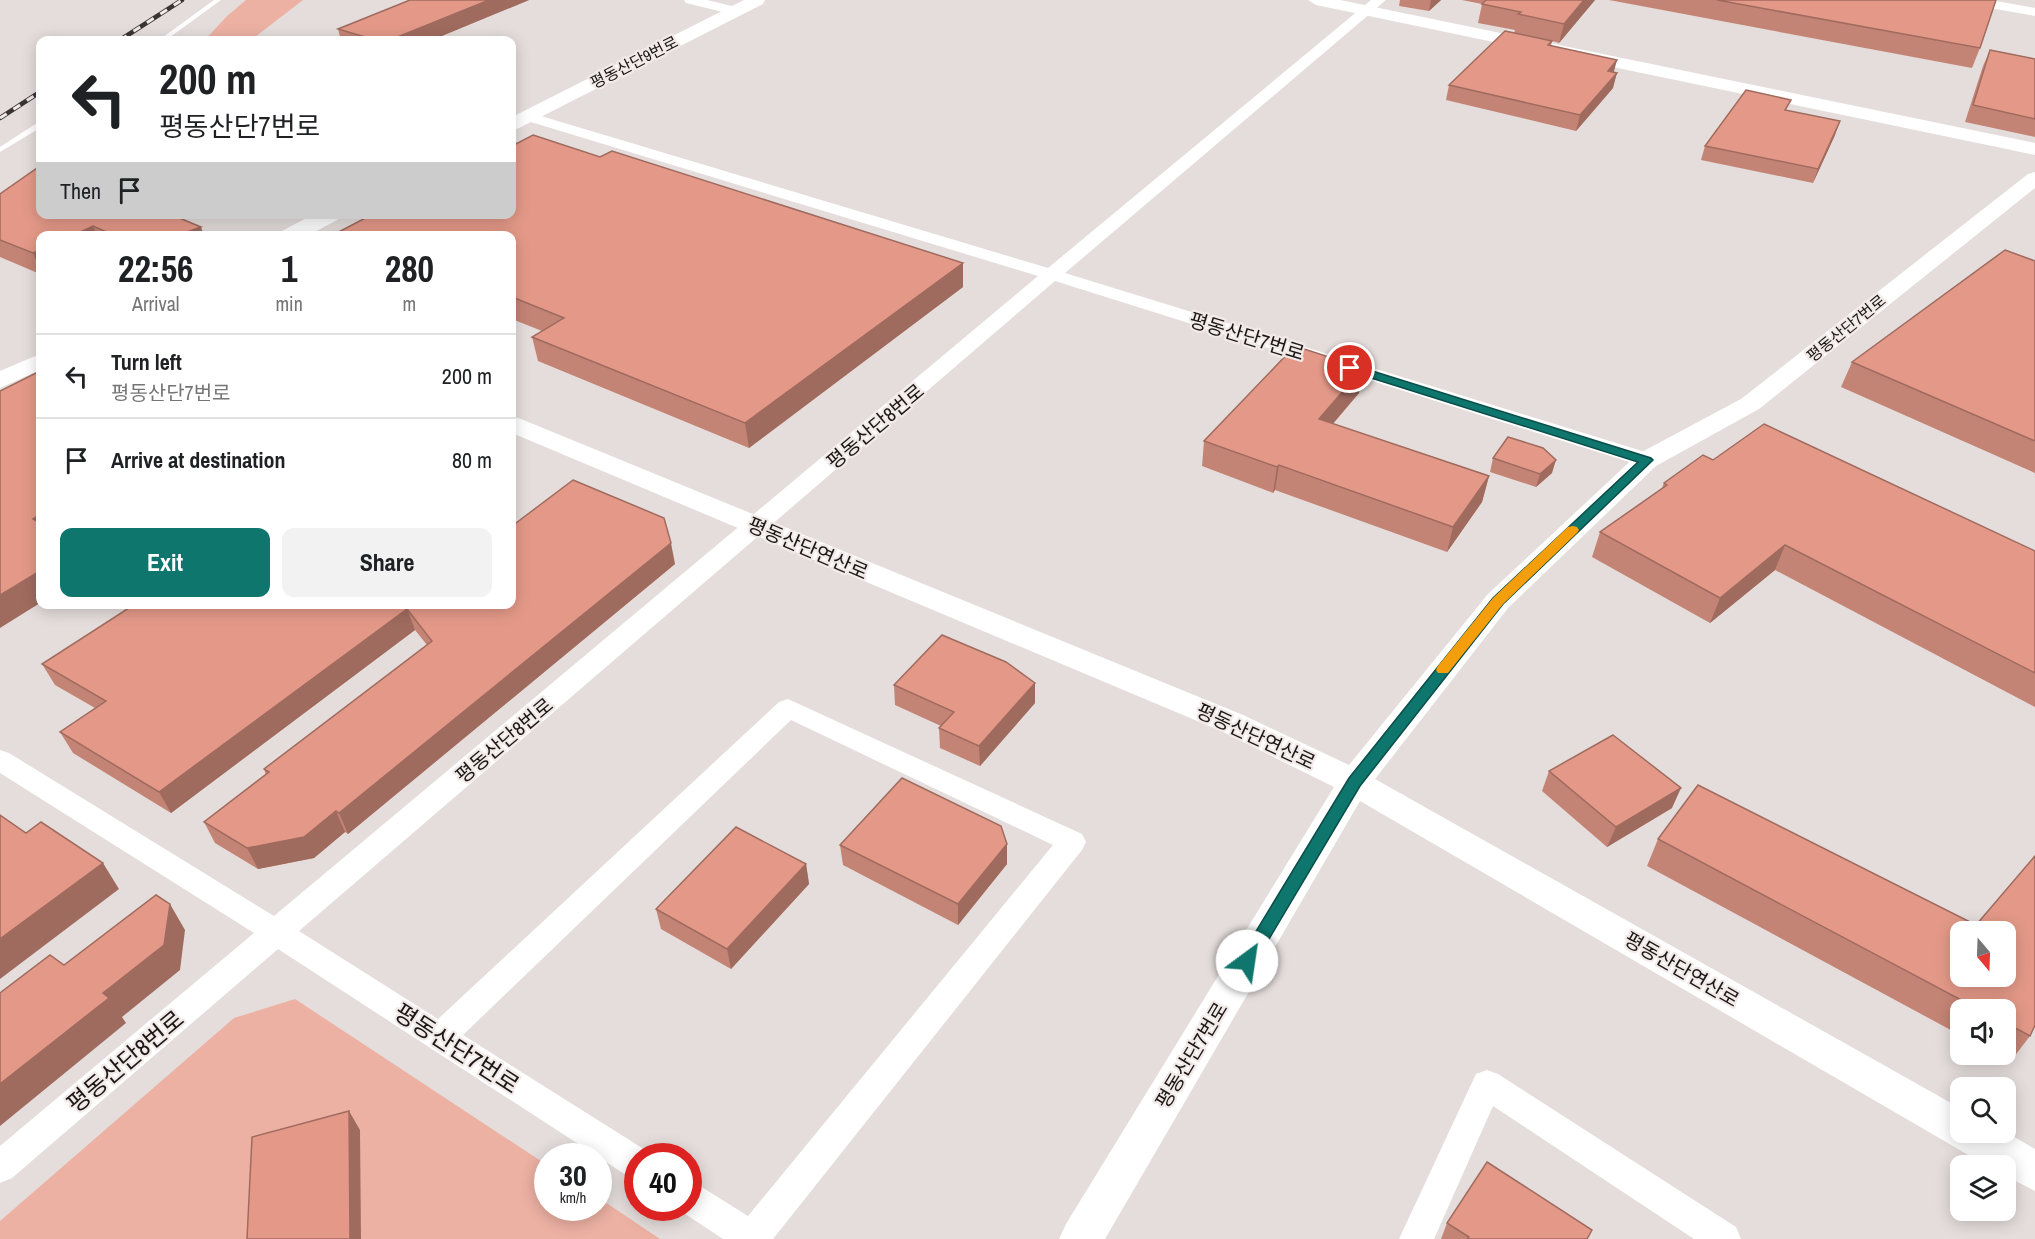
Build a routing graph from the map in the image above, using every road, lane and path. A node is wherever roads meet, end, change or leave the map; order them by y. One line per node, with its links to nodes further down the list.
1 (218, 0): 9 (lane)
2 (691, 0): 7 (street)
3 (757, 0): 7 (street, 평동산단9번로)
4 (1316, 0): 6 (street)
5 (1967, 0): 8 (street)
6 (1373, 5): 12 (street); 17 (street, 평동산단8번로)
7 (735, 11): 10 (street, 평동산단9번로)
8 (2035, 12)
9 (168, 36)
10 (519, 120): 17 (street)
11 (36, 128): 13 (lane)
12 (2035, 149)
13 (0, 150)
14 (2035, 178): 21 (street, 평동산단7번로)
15 (322, 219): 16 (street)
16 (299, 231)
17 (1053, 275): 21 (street, 평동산단7번로); 22 (street, 평동산단8번로)
18 (36, 363): 19 (street)
19 (0, 381)
20 (516, 426): 22 (street, 평동산단연산로)
21 (1647, 460): 24 (street, 평동산단7번로)
22 (756, 526): 24 (street, 평동산단연산로); 25 (street, 평동산단8번로)
23 (0, 760): 25 (street)
24 (1354, 782): 27 (street, 평동산단연산로); 34 (street, 평동산단7번로)
25 (276, 932): 26 (street, 평동산단7번로); 30 (street, 평동산단8번로)
26 (440, 1037): 29 (street, 평동산단7번로); 33 (street)
27 (1950, 1123)
28 (1986, 1143): 31 (street)
29 (624, 1155)
30 (0, 1167)
31 (2035, 1171)
32 (702, 1206): 33 (street)
33 (753, 1239)
34 (1080, 1239)
35 (1416, 1239): 36 (street)
36 (1724, 1239)

